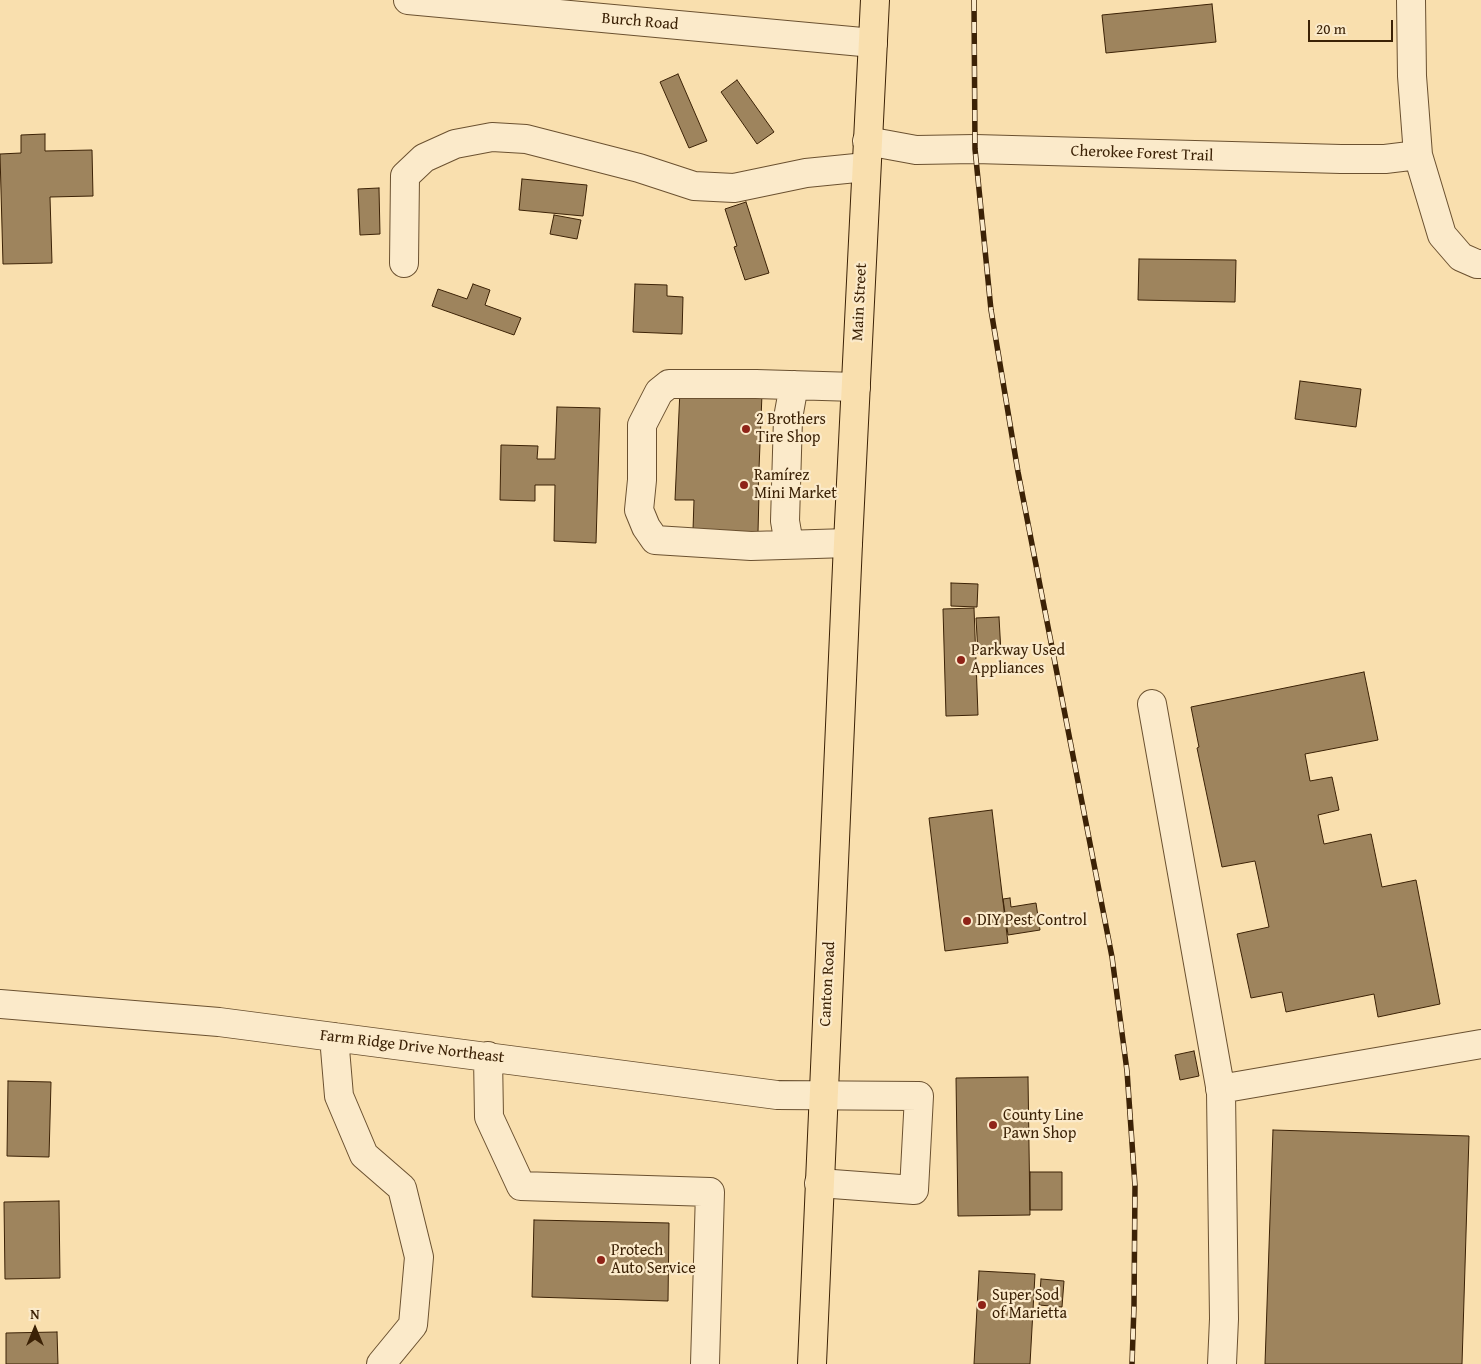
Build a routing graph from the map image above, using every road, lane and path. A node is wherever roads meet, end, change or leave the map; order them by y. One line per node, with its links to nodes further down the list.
1 (408, 0): 4 (street, Burch Road)
2 (875, 0): 4 (main road, Main Street)
3 (1411, 0): 6 (street)
4 (873, 43): 5 (main road, Main Street)
5 (867, 154): 6 (street, Cherokee Forest Trail); 7 (street, Cherokee Forest Trail); 10 (main road, Main Street)
6 (1418, 155): 8 (street)
7 (404, 263)
8 (1481, 264)
9 (794, 385): 10 (street); 12 (street); 12 (street)
10 (856, 386): 11 (main road, Main Street)
11 (848, 543): 12 (street); 13 (main road, Main Street)
12 (789, 544)
13 (846, 603): 20 (main road, Canton Road)
14 (1152, 704): 19 (street)
15 (0, 1004): 16 (street, Farm Ridge Drive Northeast)
16 (334, 1037): 18 (street, Farm Ridge Drive Northeast); 22 (street)
17 (1481, 1044): 19 (street)
18 (488, 1056): 20 (street, Farm Ridge Drive Northeast); 23 (street)
19 (1220, 1089): 25 (street)
20 (823, 1096): 21 (main road, Canton Road); 21 (street, Farm Ridge Drive Northeast)
21 (819, 1184): 24 (main road, Canton Road)
22 (381, 1364)
23 (705, 1364)
24 (812, 1364)
25 (1222, 1364)

